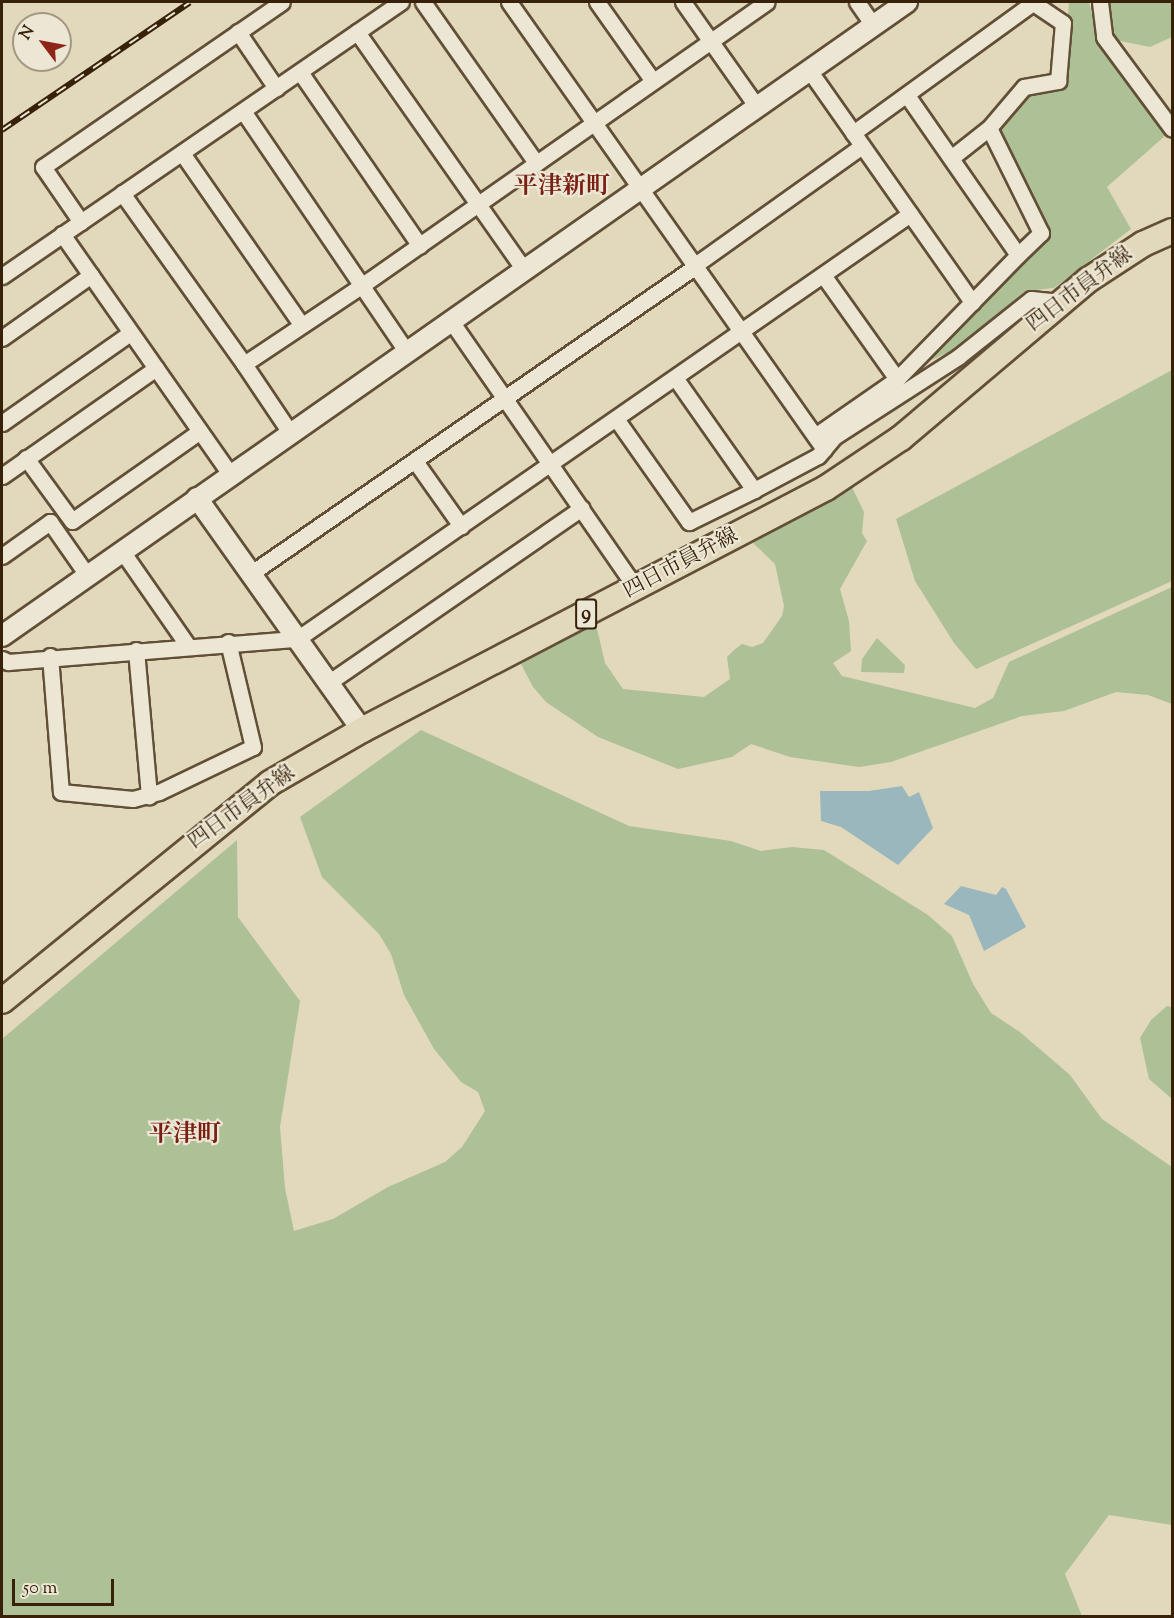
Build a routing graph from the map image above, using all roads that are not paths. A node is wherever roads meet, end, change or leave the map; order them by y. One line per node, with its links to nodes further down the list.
1 (282, 2): 13 (street)
2 (400, 2): 14 (street)
3 (423, 2): 30 (street)
4 (509, 2): 23 (street)
5 (597, 2): 18 (street)
6 (683, 2): 15 (street)
7 (766, 2): 15 (street)
8 (856, 2): 12 (street)
9 (907, 2): 12 (street)
10 (1100, 2): 25 (street)
11 (1035, 3): 20 (street); 24 (street)
12 (873, 25): 16 (street)
13 (238, 32): 19 (street); 35 (street)
14 (357, 32): 17 (street); 33 (street)
15 (711, 40): 18 (street); 21 (street)
16 (809, 70): 21 (street); 26 (street)
17 (300, 72): 19 (street); 38 (street)
18 (653, 81): 23 (street)
19 (276, 88): 22 (street)
20 (907, 95): 26 (street); 29 (street)
21 (757, 107): 31 (street)
22 (243, 111): 28 (street); 45 (street)
23 (594, 122): 30 (street); 31 (street)
24 (989, 128): 29 (street); 39 (street)
25 (1173, 129)
26 (853, 133): 27 (street)
27 (862, 146): 34 (street); 40 (street)
28 (182, 153): 32 (street); 49 (street)
29 (951, 158): 39 (street)
30 (536, 164): 33 (street)
31 (641, 188): 40 (street); 41 (street)
32 (122, 193): 35 (street); 54 (street)
33 (477, 204): 38 (street); 41 (street)
34 (909, 214): 43 (street); 46 (street)
35 (81, 222): 37 (street)
36 (1173, 231): 47 (main road, 四日市員弁線 / 9)
37 (62, 234): 42 (street); 44 (street)
38 (420, 246): 45 (street)
39 (1018, 255): 46 (street)
40 (695, 265): 50 (street); 58 (street)
41 (525, 271): 48 (street)
42 (90, 275): 51 (street); 52 (street)
43 (823, 275): 50 (street); 57 (street)
44 (2, 276)
45 (361, 286): 49 (street); 53 (street)
46 (972, 302): 57 (street)
47 (1058, 302): 64 (street); 78 (main road, 四日市員弁線 / 9)
48 (451, 321): 53 (street); 58 (street)
49 (301, 324): 54 (street)
50 (741, 331): 56 (street); 63 (street)
51 (130, 333): 55 (street); 60 (street)
52 (2, 338)
53 (407, 352): 62 (street)
54 (244, 364): 62 (street)
55 (156, 368): 61 (street); 65 (street)
56 (676, 379): 59 (street); 70 (street)
57 (897, 379): 63 (street)
58 (506, 399): 66 (street); 67 (street)
59 (617, 420): 67 (street); 70 (street)
60 (2, 423)
61 (200, 431): 65 (street); 68 (street)
62 (291, 434): 68 (street)
63 (815, 436): 64 (street)
64 (824, 449): 70 (street)
65 (27, 458): 69 (street)
66 (415, 461): 73 (street); 76 (street)
67 (552, 464): 72 (street); 73 (street)
68 (231, 475): 71 (street)
69 (2, 476)
70 (754, 490)
71 (197, 498): 74 (street); 76 (street)
72 (582, 508): 78 (street); 86 (street)
73 (461, 526): 80 (street)
74 (122, 551): 77 (street); 82 (street)
75 (2, 556): 77 (street)
76 (250, 574): 80 (street)
77 (87, 575): 79 (street)
78 (636, 588): 87 (main road, 四日市員弁線 / 9)
79 (2, 636)
80 (297, 639): 81 (street); 86 (street)
81 (228, 642): 82 (street); 88 (street)
82 (188, 646): 83 (street)
83 (136, 651): 84 (street); 88 (street)
84 (51, 656): 85 (street); 88 (street)
85 (2, 659)
86 (328, 683): 87 (street)
87 (362, 730): 89 (main road, 四日市員弁線 / 9)
88 (149, 796)
89 (2, 1001)

